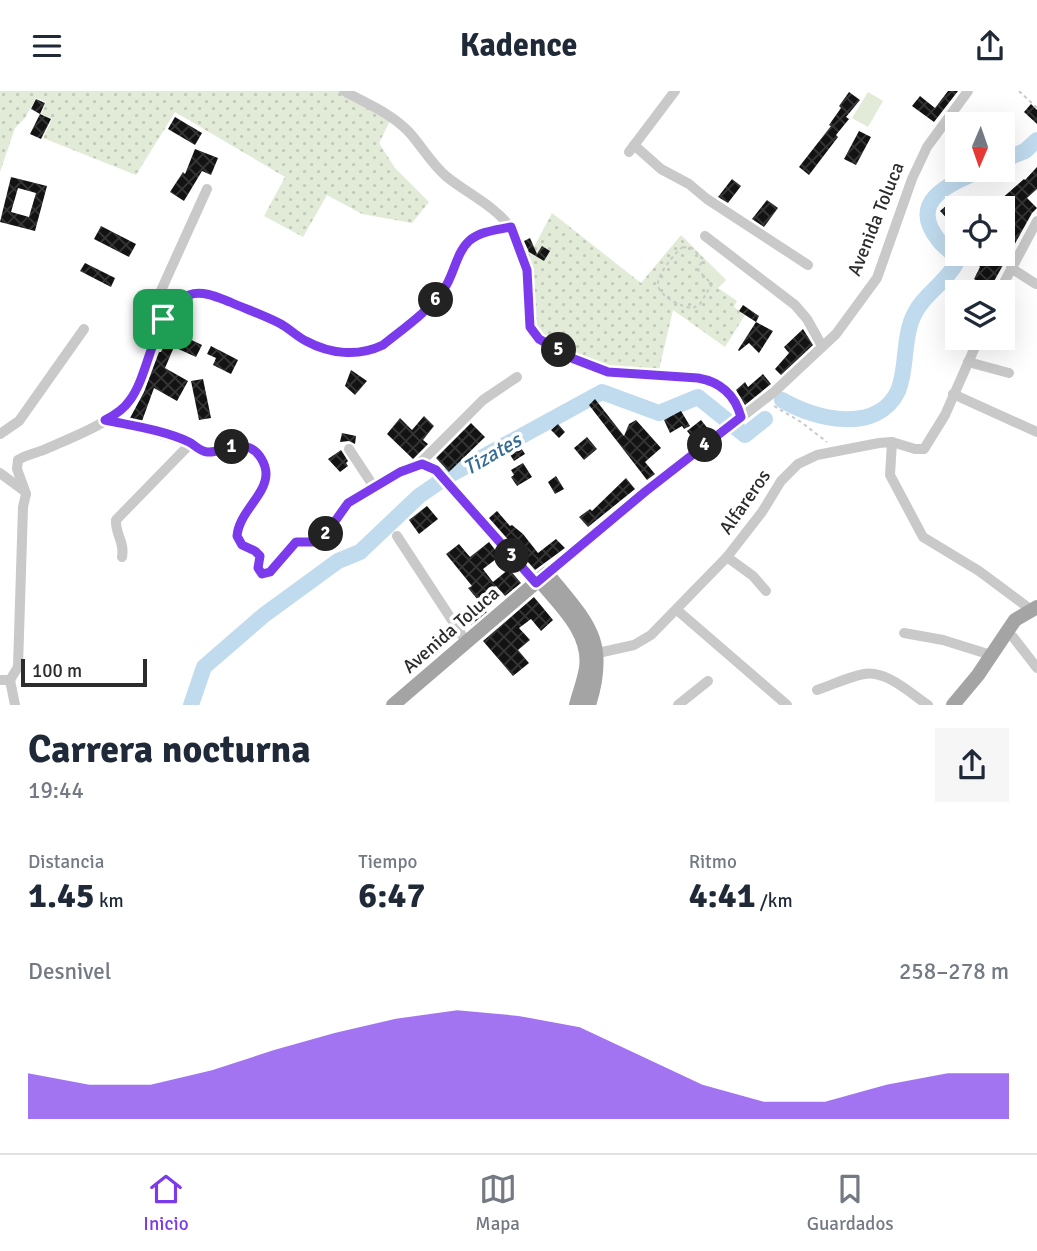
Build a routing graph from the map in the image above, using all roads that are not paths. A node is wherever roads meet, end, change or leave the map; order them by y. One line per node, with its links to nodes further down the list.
1 (344, 91): 6 (street)
2 (675, 91): 9 (street)
3 (968, 91): 15 (street, Avenida Toluca)
4 (207, 189): 13 (street)
5 (1037, 221): 7 (street)
6 (511, 227): 13 (street); 22 (street)
7 (1034, 234): 10 (street)
8 (705, 236): 15 (street)
9 (807, 265)
10 (1011, 268): 11 (street); 12 (street)
11 (1005, 280)
12 (1036, 285)
13 (163, 319): 21 (street)
14 (84, 329): 24 (street)
15 (822, 346): 22 (street, Avenida Toluca)
16 (974, 350): 17 (street, Alfareros)
17 (968, 362): 18 (street); 20 (street, Alfareros)
18 (1009, 373)
19 (517, 377): 28 (street)
20 (953, 394): 23 (street); 25 (street, Alfareros)
21 (105, 420): 26 (street); 31 (street)
22 (735, 422): 35 (street, Avenida Toluca)
23 (1037, 432)
24 (0, 434)
25 (892, 442): 34 (street, Alfareros); 38 (street)
26 (191, 443): 30 (street); 33 (street)
27 (349, 449): 30 (street)
28 (418, 465): 30 (street); 35 (street)
29 (2, 477): 31 (street)
30 (374, 487)
31 (26, 494): 45 (street)
32 (397, 536): 41 (street)
33 (121, 557)
34 (727, 557): 36 (street); 37 (street, Alfareros)
35 (540, 578): 41 (main road, Avenida Toluca); 42 (main road)
36 (766, 591)
37 (677, 610): 42 (street, Alfareros); 53 (street)
38 (1035, 610): 40 (main road)
39 (904, 633): 43 (street)
40 (1009, 635): 43 (main road); 44 (street); 56 (main road)
41 (467, 643): 49 (main road, Avenida Toluca)
42 (592, 655): 50 (main road); 51 (main road)
43 (992, 655): 55 (main road)
44 (1037, 668)
45 (5, 680): 48 (street)
46 (708, 681): 52 (street)
47 (817, 690): 54 (street)
48 (15, 705)
49 (393, 705)
50 (576, 705)
51 (589, 705)
52 (678, 705)
53 (787, 705)
54 (928, 705)
55 (953, 705)
56 (965, 705)

